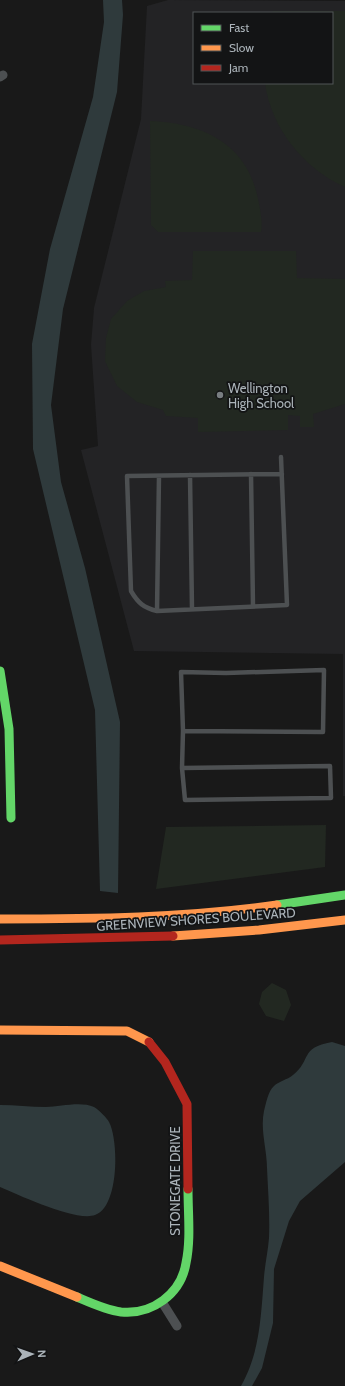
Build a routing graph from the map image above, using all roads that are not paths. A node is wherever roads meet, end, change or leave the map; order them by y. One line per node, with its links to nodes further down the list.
1 (282, 457): 3 (lane)
2 (251, 474): 3 (lane); 4 (lane); 6 (lane)
3 (282, 474): 6 (lane)
4 (190, 475): 5 (lane); 7 (lane)
5 (159, 476): 8 (lane); 8 (lane)
6 (253, 606): 7 (lane)
7 (192, 609): 8 (lane)
8 (157, 611)
9 (0, 671): 12 (street)
10 (182, 731): 10 (lane); 11 (lane)
11 (182, 768): 11 (lane)
12 (11, 818)
13 (345, 895): 14 (street, GREENVIEW SHORES BOULEVARD)
14 (0, 920)
15 (345, 920): 16 (street, GREENVIEW SHORES BOULEVARD)
16 (0, 940)
17 (0, 1030): 19 (street, STONEGATE DRIVE)
18 (0, 1266): 19 (street, STONEGATE DRIVE)
19 (162, 1302): 20 (street)
20 (177, 1326)

